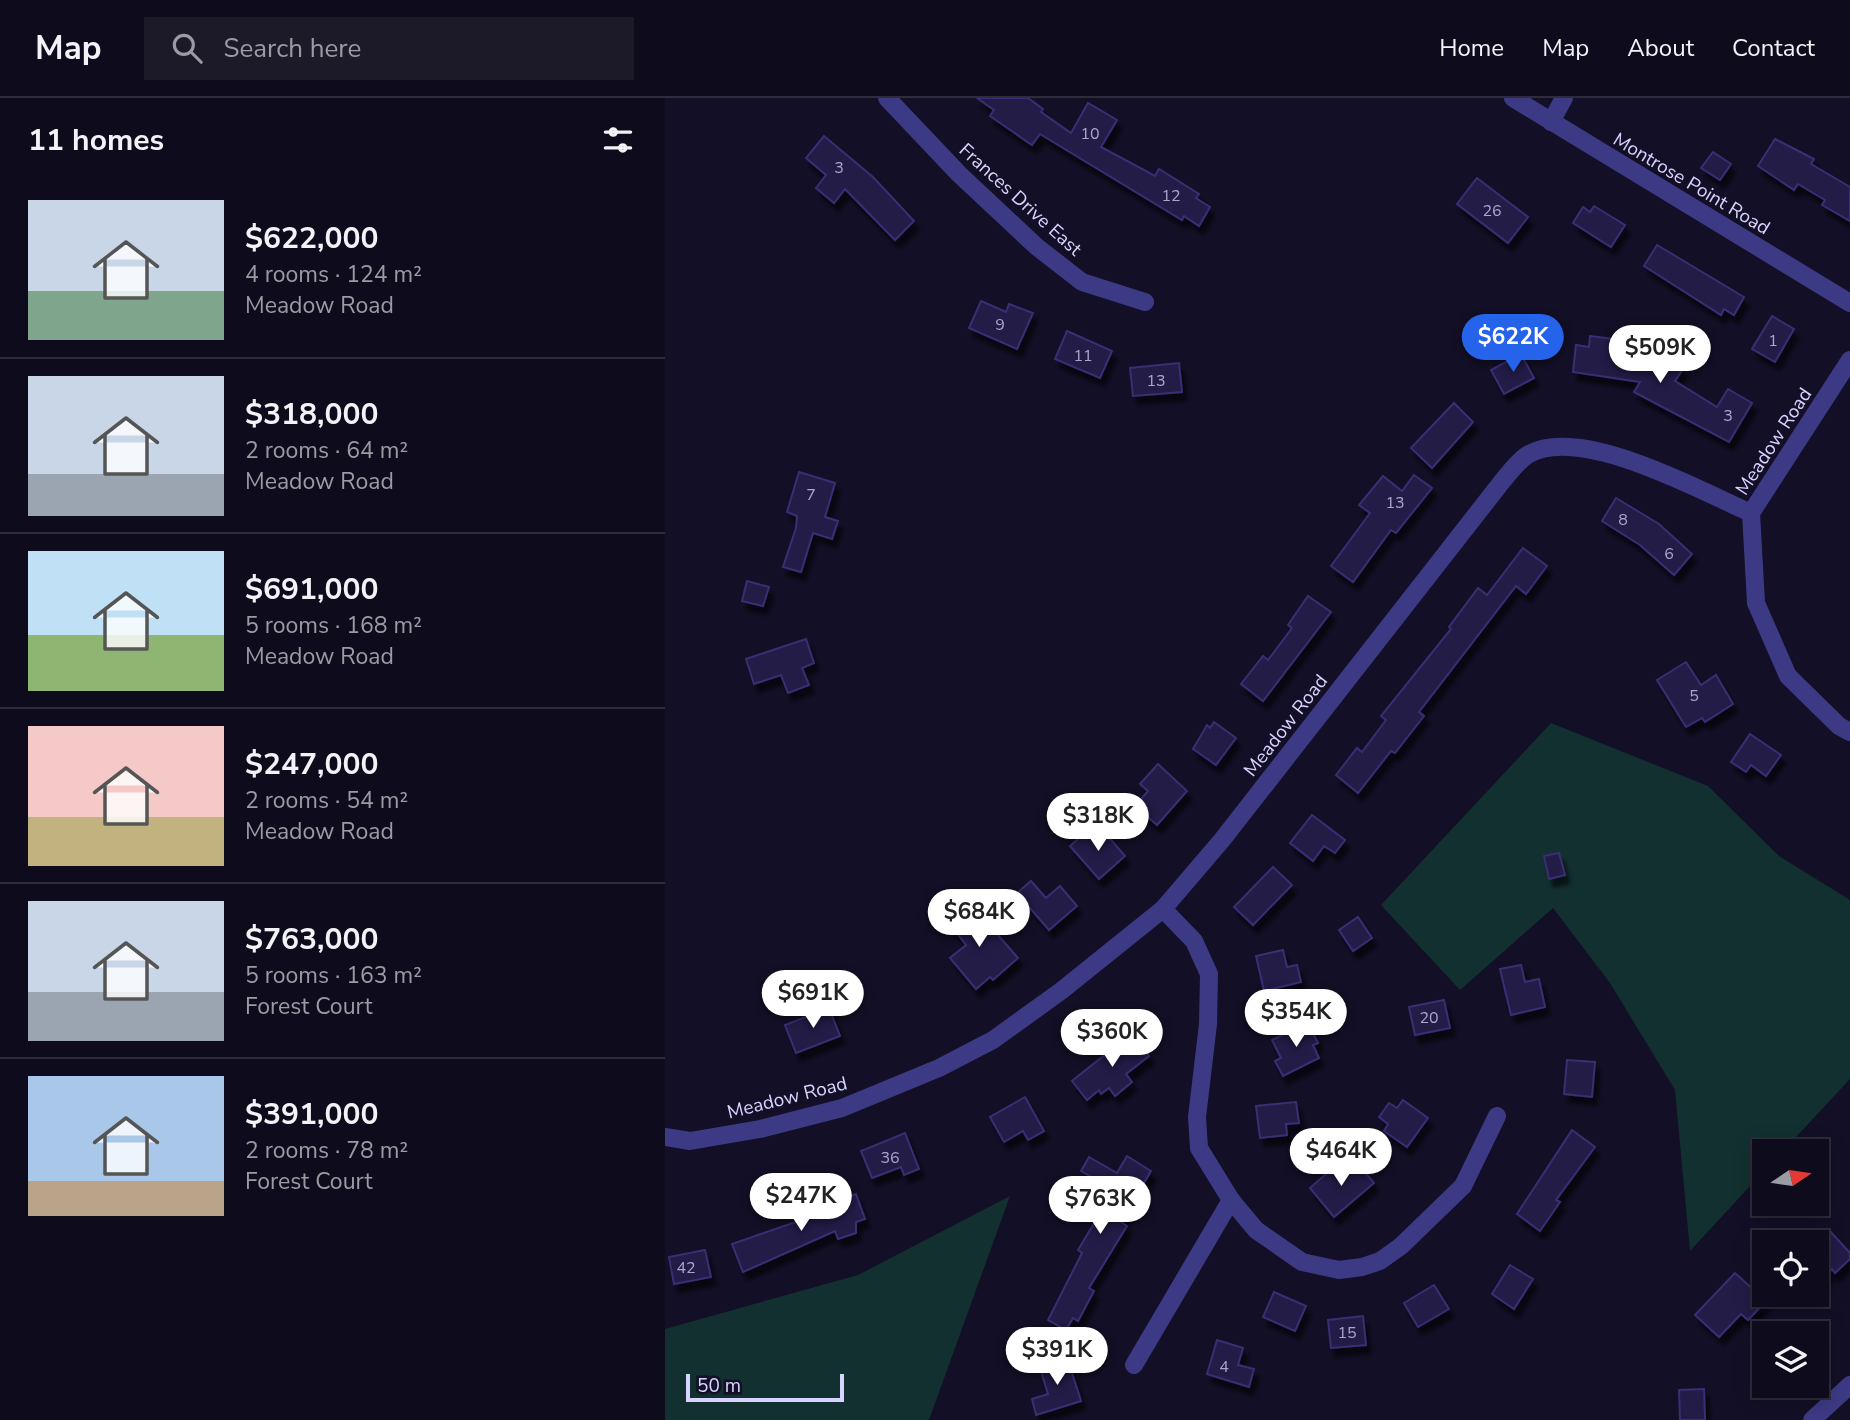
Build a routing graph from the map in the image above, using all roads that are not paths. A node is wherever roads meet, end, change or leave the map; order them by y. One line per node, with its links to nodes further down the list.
1 (887, 98): 5 (street, Frances Drive East)
2 (1513, 98): 4 (street, Montrose Point Road)
3 (1564, 98): 4 (street)
4 (1551, 122): 6 (street, Montrose Point Road)
5 (1145, 302)
6 (1850, 303)
7 (1850, 360): 8 (street, Meadow Road)
8 (1751, 513): 9 (street); 10 (street, Meadow Road)
9 (1850, 732)
10 (1163, 909): 12 (street, Meadow Road); 13 (street)
11 (1497, 1116): 13 (street)
12 (665, 1137)
13 (1231, 1200): 14 (street)
14 (1134, 1365)
15 (1850, 1385): 16 (street)
16 (1812, 1420)

